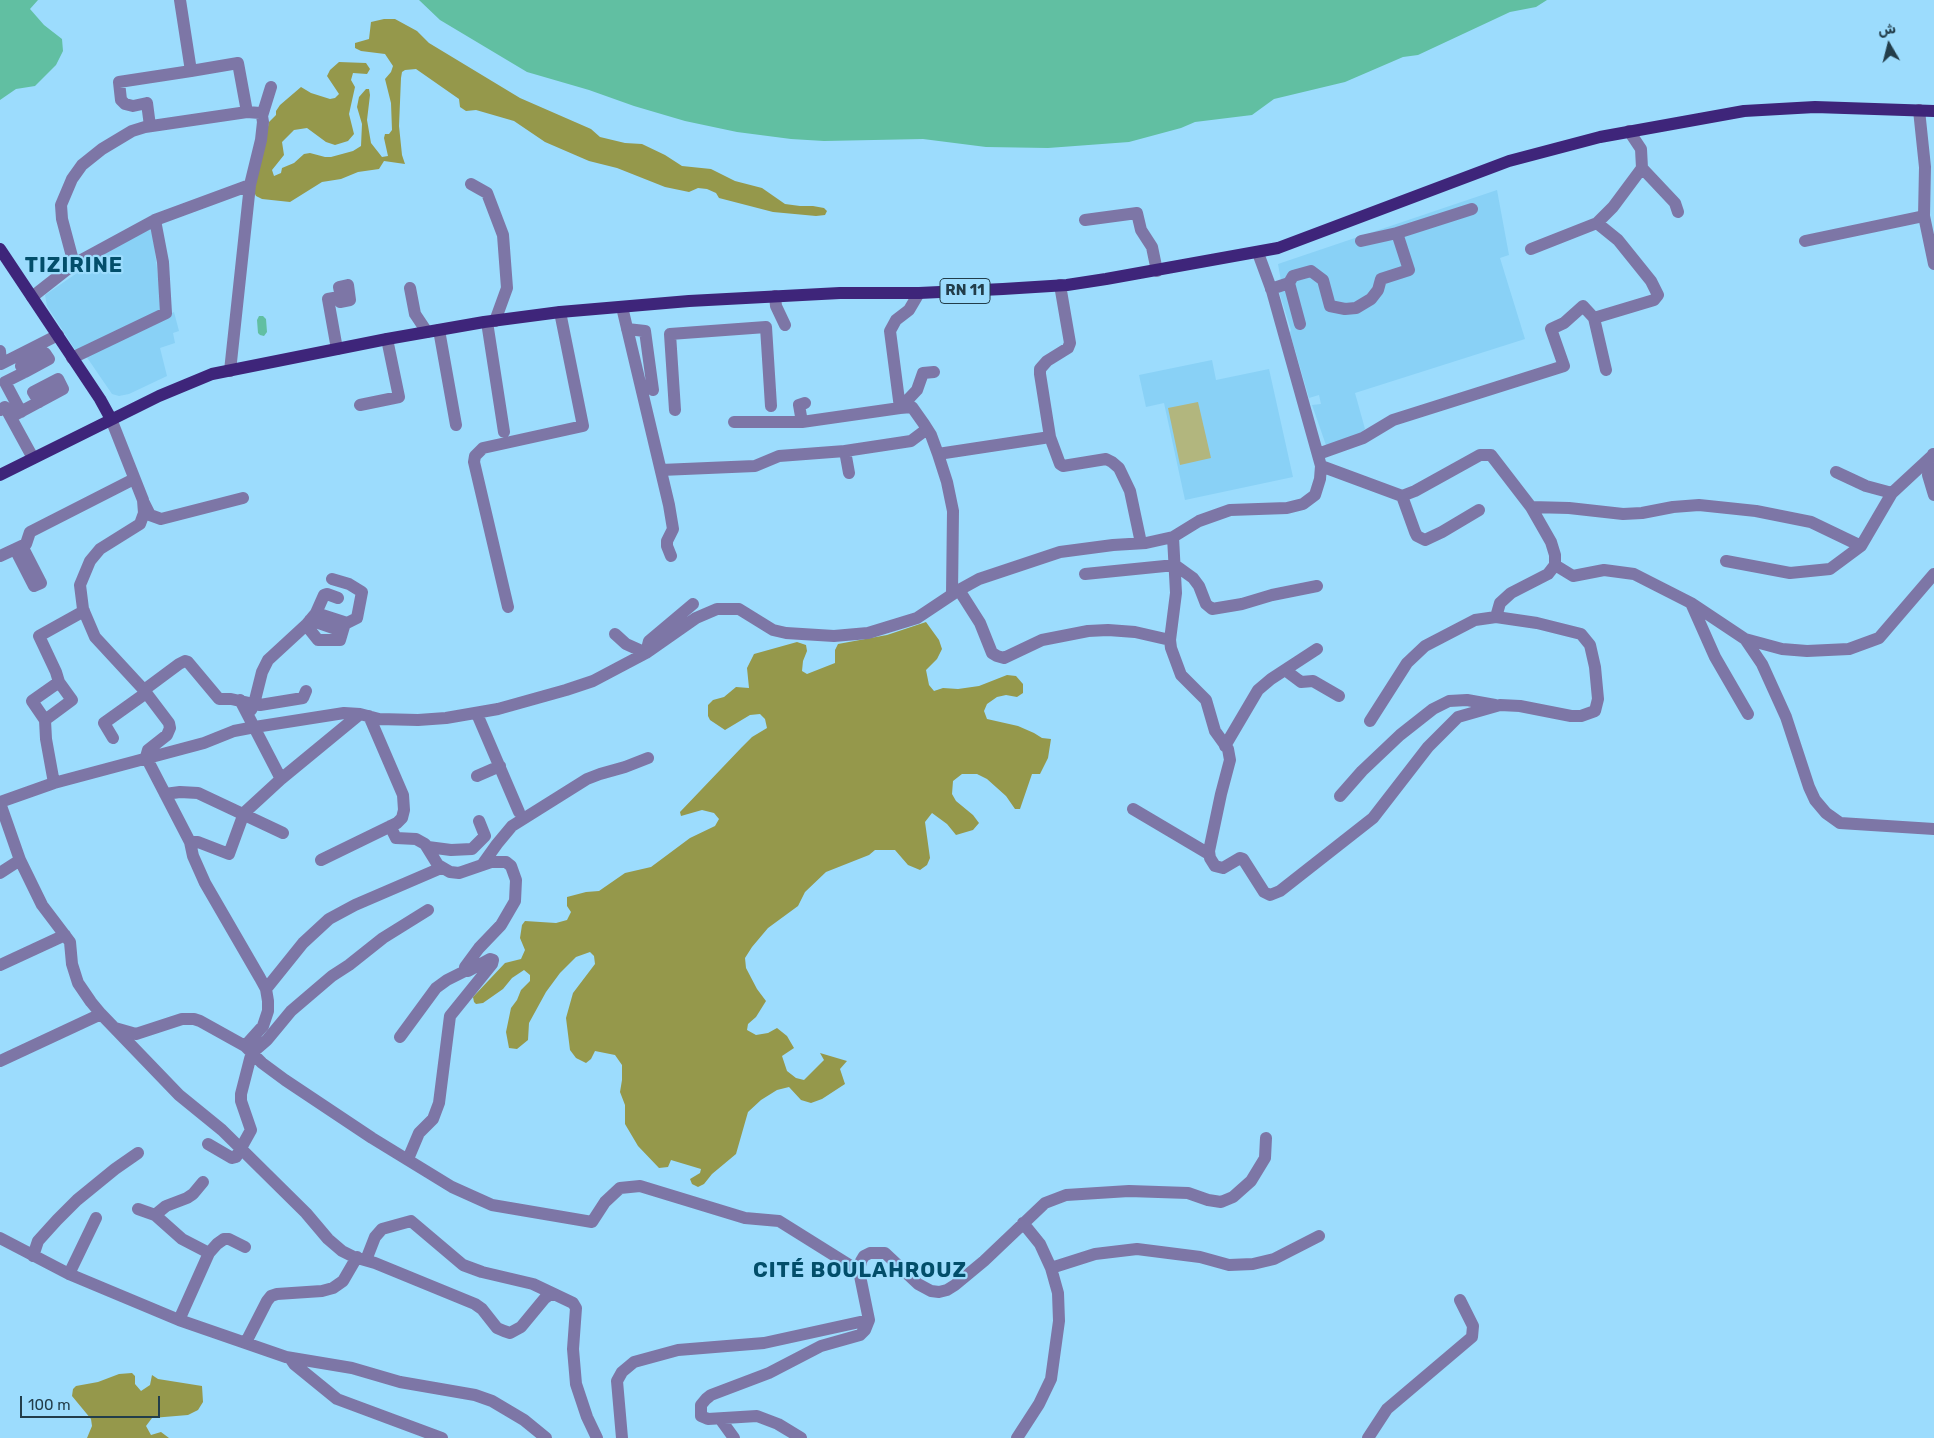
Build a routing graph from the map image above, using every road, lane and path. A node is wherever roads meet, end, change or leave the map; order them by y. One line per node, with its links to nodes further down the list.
1 (180, 0): 2 (street)
2 (191, 71): 6 (street); 8 (street)
3 (271, 87): 7 (street)
4 (1919, 110): 5 (main road, RN 11); 9 (main road, RN 11); 15 (street)
5 (1934, 111)
6 (247, 112): 7 (street); 8 (street)
7 (262, 116): 12 (street)
8 (150, 126): 25 (street)
9 (1629, 131): 10 (street); 24 (main road, RN 11)
10 (1642, 168): 14 (street); 18 (street)
11 (471, 184): 39 (street)
12 (250, 185): 16 (street); 50 (street)
13 (1472, 208): 19 (street)
14 (1678, 212)
15 (1924, 216): 21 (street); 26 (street)
16 (155, 220): 25 (street); 49 (street)
17 (1085, 220): 27 (street)
18 (1597, 223): 23 (street); 38 (street)
19 (1397, 233): 20 (street); 28 (street)
20 (1361, 241)
21 (1805, 241)
22 (0, 249): 33 (main road)
23 (1531, 249)
24 (1258, 253): 27 (main road, RN 11); 31 (street)
25 (74, 264): 33 (street)
26 (1934, 264)
27 (1157, 271): 29 (main road, RN 11)
28 (1289, 283): 31 (street); 40 (street)
29 (1060, 285): 32 (main road, RN 11); 69 (street)
30 (410, 288): 44 (street)
31 (1271, 288): 74 (street)
32 (918, 293): 35 (main road, RN 11); 58 (street)
33 (32, 296): 45 (main road)
34 (339, 298): 47 (street)
35 (776, 301): 36 (main road, RN 11); 41 (street); 42 (street)
36 (622, 307): 37 (main road, RN 11); 43 (street)
37 (560, 312): 39 (main road, RN 11); 105 (street)
38 (1594, 318): 51 (street); 74 (street)
39 (491, 321): 44 (main road, RN 11); 68 (street)
40 (1300, 324)
41 (785, 325)
42 (766, 327): 60 (street); 61 (street)
43 (627, 329): 55 (street); 75 (street)
44 (433, 331): 46 (main road, RN 11); 66 (street)
45 (58, 336): 48 (street); 49 (main road)
46 (387, 339): 47 (main road, RN 11); 59 (street)
47 (338, 349): 50 (main road, RN 11)
48 (0, 351)
49 (72, 358): 63 (main road)
50 (230, 370): 63 (main road, RN 11)
51 (1606, 370)
52 (24, 372): 54 (street)
53 (934, 372): 58 (street)
54 (4, 379): 62 (street)
55 (653, 390)
56 (39, 402): 62 (street)
57 (805, 403): 65 (street)
58 (905, 403): 65 (street); 67 (street)
59 (360, 405)
60 (771, 406)
61 (675, 410)
62 (8, 413): 73 (street)
63 (111, 418): 73 (main road, RN 11); 79 (street)
64 (734, 422): 65 (street)
65 (802, 422)
66 (456, 424)
67 (927, 429): 70 (street); 71 (street)
68 (504, 432)
69 (1050, 437): 71 (street); 90 (street)
70 (844, 451): 75 (street); 77 (street)
71 (938, 454): 101 (street)
72 (1933, 454): 80 (street); 81 (street)
73 (33, 458): 78 (main road, RN 11)
74 (1320, 460): 82 (street); 89 (street)
75 (661, 470): 93 (street)
76 (1836, 472): 80 (street)
77 (849, 473)
78 (0, 475)
79 (134, 479): 84 (street); 92 (street)
80 (1892, 493): 91 (street)
81 (1934, 495)
82 (1402, 496): 85 (street); 86 (street)
83 (243, 498): 87 (street)
84 (143, 500): 87 (street); 88 (street)
85 (1531, 507): 91 (street); 96 (street)
86 (1480, 510)
87 (161, 519): 88 (street)
88 (137, 526): 106 (street)
89 (1173, 537): 90 (street); 95 (street)
90 (1141, 543): 101 (street)
91 (1861, 546): 94 (street)
92 (0, 556)
93 (671, 556)
94 (1726, 561)
95 (1175, 565): 97 (street); 100 (street); 112 (street)
96 (1555, 565): 103 (street); 107 (street)
97 (1085, 574)
98 (1934, 574): 111 (street)
99 (332, 579): 109 (street)
100 (1317, 586)
101 (955, 592): 112 (street); 114 (street)
102 (338, 598): 108 (street)
103 (1691, 603): 111 (street); 124 (street)
104 (693, 604): 114 (street)
105 (508, 607)
106 (84, 611): 116 (street); 118 (street)
107 (1496, 617): 122 (street); 128 (street)
108 (311, 619): 109 (street); 109 (street); 121 (street)
109 (343, 627)
110 (615, 634): 114 (street)
111 (1744, 639): 146 (street)
112 (1170, 640): 130 (street)
113 (1317, 649): 115 (street)
114 (646, 653): 123 (street)
115 (1284, 670): 119 (street); 130 (street)
116 (59, 682): 126 (street); 126 (street)
117 (306, 691): 121 (street)
118 (145, 692): 120 (street); 129 (street); 131 (street)
119 (1339, 696)
120 (240, 700): 121 (street); 127 (street)
121 (254, 704): 127 (street)
122 (1500, 706): 138 (street); 150 (street)
123 (477, 714): 125 (street); 133 (street)
124 (1748, 714)
125 (364, 715): 127 (street); 135 (street); 145 (street)
126 (45, 720): 136 (street)
127 (252, 721): 131 (street); 135 (street)
128 (1370, 721)
129 (113, 738)
130 (1225, 746): 150 (street)
131 (146, 757): 136 (street); 137 (street)
132 (648, 758): 153 (street)
133 (500, 766): 134 (street); 141 (street)
134 (476, 776)
135 (281, 779): 142 (street)
136 (54, 783): 139 (street)
137 (165, 794): 142 (street); 148 (street)
138 (1340, 796)
139 (0, 802): 144 (street)
140 (1133, 809): 150 (street)
141 (520, 812)
142 (244, 813): 147 (street); 148 (street)
143 (479, 822): 149 (street)
144 (3, 823): 151 (street)
145 (390, 826): 149 (street); 152 (street)
146 (1934, 830)
147 (283, 833)
148 (190, 842): 160 (street)
149 (428, 847): 154 (street)
150 (1209, 854)
151 (20, 860): 155 (street); 157 (street)
152 (321, 860)
153 (482, 866): 154 (street); 159 (street)
154 (441, 868): 160 (street)
155 (0, 873)
156 (428, 910): 166 (street)
157 (65, 935): 158 (street); 161 (street)
158 (0, 965)
159 (465, 970): 164 (street); 172 (street)
160 (266, 989): 166 (street)
161 (100, 1014): 162 (street); 167 (street)
162 (115, 1028): 163 (street); 165 (street)
163 (142, 1034): 165 (street); 166 (street)
164 (400, 1037)
165 (133, 1048): 170 (street)
166 (249, 1049): 170 (street); 172 (street)
167 (0, 1061)
168 (1266, 1138): 177 (street)
169 (208, 1144): 170 (street)
170 (240, 1149): 183 (street)
171 (138, 1153): 182 (street)
172 (408, 1159): 185 (street)
173 (203, 1182): 175 (street)
174 (138, 1209): 175 (street)
175 (155, 1214): 181 (street)
176 (96, 1218): 186 (street)
177 (1023, 1223): 184 (street); 185 (street)
178 (1319, 1236): 184 (street)
179 (0, 1238): 182 (street)
180 (245, 1247): 181 (street)
181 (209, 1253): 189 (street)
182 (33, 1256): 186 (street)
183 (361, 1259): 187 (street); 187 (street); 191 (street)
184 (1052, 1268): 200 (street)
185 (859, 1271): 190 (street)
186 (70, 1274): 189 (street)
187 (552, 1293): 196 (street)
188 (1460, 1300): 201 (street)
189 (179, 1320): 191 (street)
190 (869, 1320): 193 (street); 197 (street)
191 (246, 1342): 192 (street)
192 (290, 1358): 194 (street); 195 (street)
193 (721, 1420): 198 (street); 199 (street)
194 (442, 1438)
195 (546, 1438)
196 (597, 1438)
197 (622, 1438)
198 (734, 1438)
199 (801, 1438)
200 (1017, 1438)
201 (1368, 1438)

